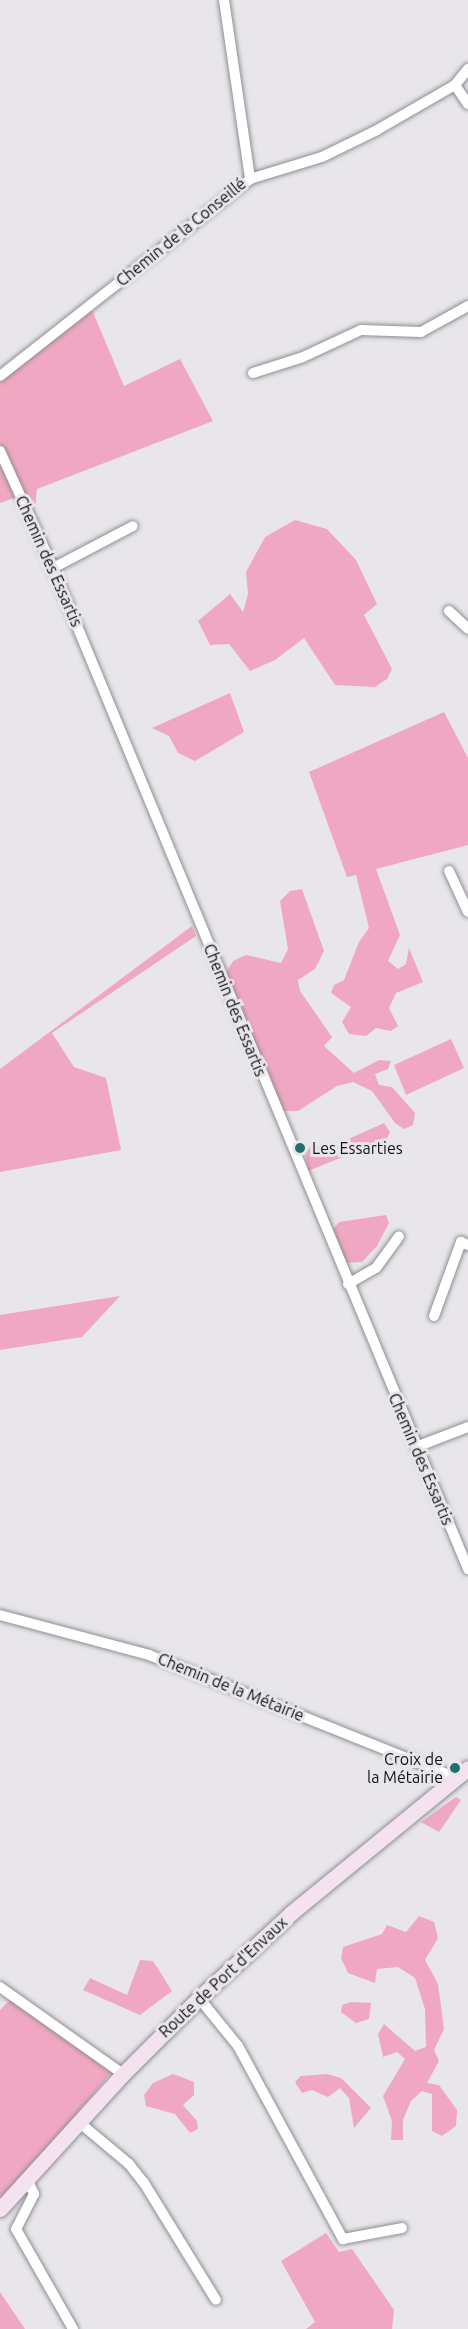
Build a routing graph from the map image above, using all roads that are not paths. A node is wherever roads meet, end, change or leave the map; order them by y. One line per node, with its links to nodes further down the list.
1 (224, 0): 5 (street, Chemin de la Conseillé)
2 (468, 69): 3 (street)
3 (455, 85): 4 (street); 5 (street)
4 (468, 104)
5 (250, 179): 8 (street, Chemin de la Conseillé)
6 (468, 306): 7 (street)
7 (253, 373)
8 (0, 376)
9 (0, 451): 11 (street, Chemin des Essartis)
10 (133, 526): 11 (street)
11 (53, 568): 18 (street, Chemin des Essartis)
12 (449, 611): 13 (street)
13 (468, 629)
14 (449, 871): 15 (street)
15 (468, 912)
16 (399, 1236): 18 (street)
17 (465, 1244): 19 (street)
18 (348, 1284): 21 (street, Chemin des Essartis)
19 (434, 1316)
20 (468, 1427): 21 (street)
21 (416, 1447): 22 (street, Chemin des Essartis)
22 (468, 1569)
23 (0, 1615): 24 (street, Chemin de la Métairie)
24 (462, 1773): 26 (street, Route de Port d'Envaux)
25 (0, 1987): 27 (street)
26 (200, 1998): 27 (street, Route de Port d'Envaux); 31 (street)
27 (123, 2074): 28 (street, Route de Port d'Envaux)
28 (80, 2123): 29 (street, Route de Port d'Envaux); 32 (street)
29 (27, 2179): 30 (street, Route de Port d'Envaux); 33 (street)
30 (0, 2209)
31 (402, 2228)
32 (216, 2300)
33 (73, 2329)

